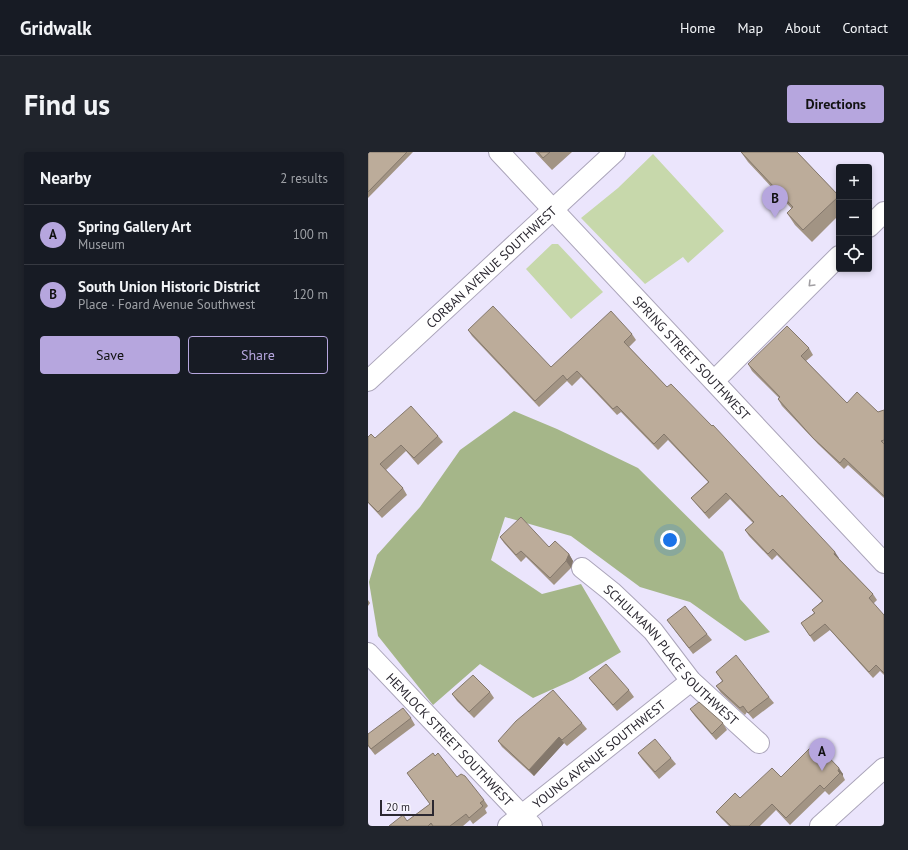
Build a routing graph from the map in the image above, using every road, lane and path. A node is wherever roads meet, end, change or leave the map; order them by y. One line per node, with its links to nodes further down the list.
1 (499, 152): 3 (street, SPRING STREET SOUTHWEST)
2 (615, 152): 3 (street, CORBAN AVENUE SOUTHWEST)
3 (553, 209): 7 (street, CORBAN AVENUE SOUTHWEST); 8 (street, SPRING STREET SOUTHWEST)
4 (884, 212): 5 (street)
5 (872, 224)
6 (836, 259): 8 (street, one-way to 8)
7 (368, 381)
8 (714, 381): 9 (street, SPRING STREET SOUTHWEST)
9 (884, 563)
10 (582, 568): 12 (street, SCHULMANN PLACE SOUTHWEST)
11 (368, 653): 15 (street, HEMLOCK STREET SOUTHWEST)
12 (691, 681): 13 (street, SCHULMANN PLACE SOUTHWEST); 15 (street, YOUNG AVENUE SOUTHWEST)
13 (760, 743)
14 (884, 768): 16 (street)
15 (520, 822)
16 (820, 826)

